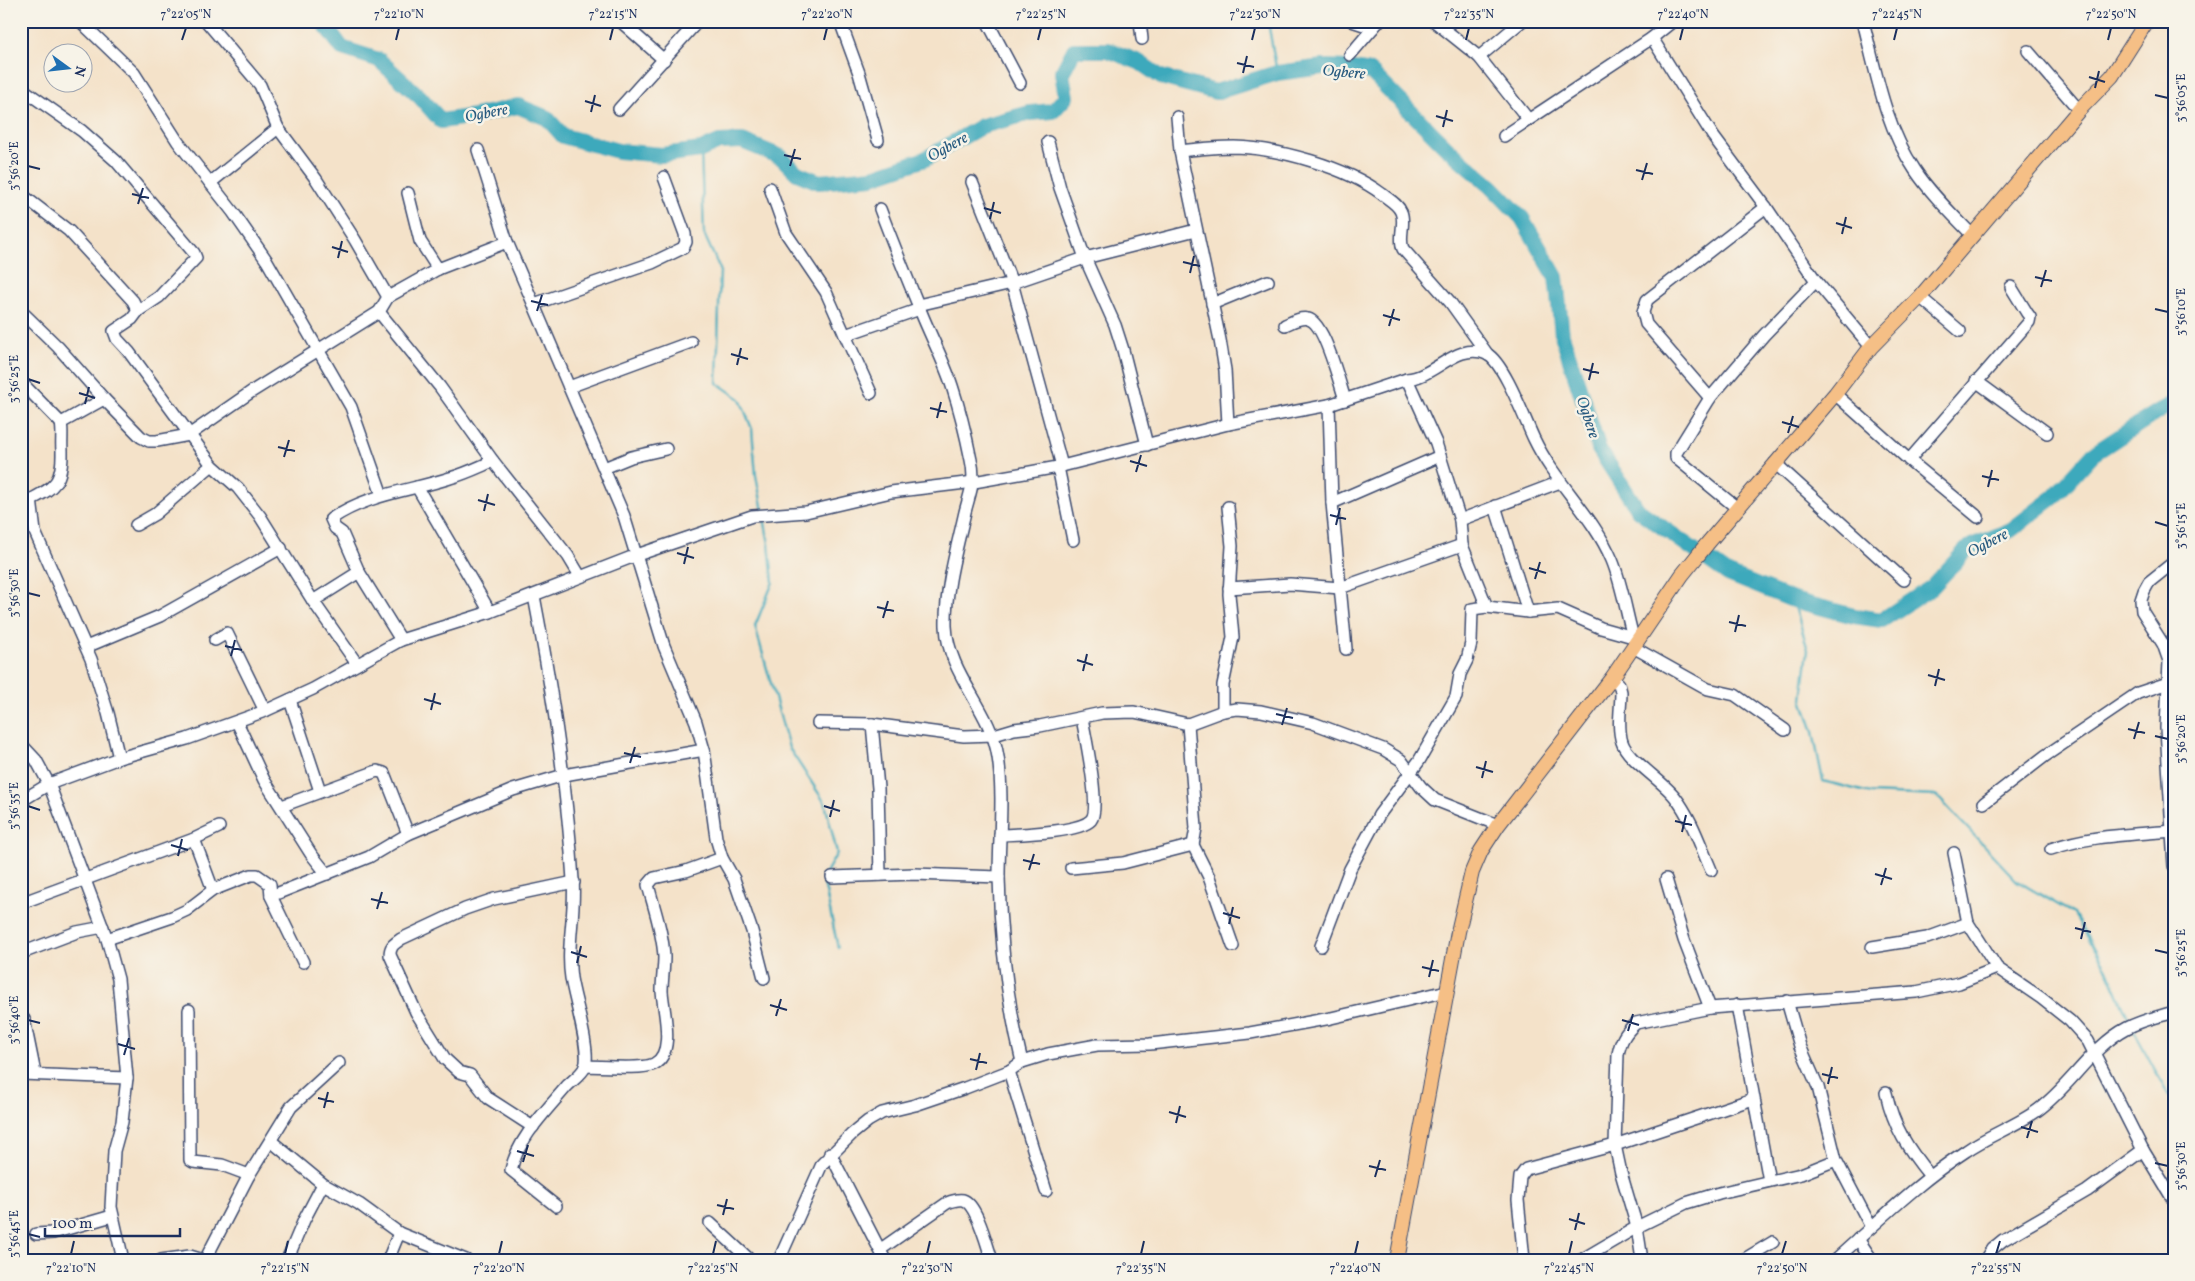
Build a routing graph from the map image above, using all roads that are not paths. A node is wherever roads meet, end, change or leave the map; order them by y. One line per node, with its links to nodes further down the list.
1 (80, 21): 35 (street)
2 (206, 21): 27 (street)
3 (620, 21): 20 (street)
4 (698, 21): 20 (street)
5 (840, 21): 29 (street)
6 (987, 21): 21 (street)
7 (1140, 21): 16 (street)
8 (1352, 21): 14 (street)
9 (1434, 21): 19 (street)
10 (1522, 21): 19 (street)
11 (1863, 21): 42 (street)
12 (2147, 21): 24 (main road)
13 (1668, 22): 15 (street)
14 (1376, 24): 18 (street)
15 (1652, 38): 26 (street); 39 (street)
16 (1142, 39)
17 (2028, 51): 24 (street)
18 (1350, 55)
19 (1479, 57): 26 (street)
20 (664, 60): 23 (street)
21 (1020, 83)
22 (21, 88): 56 (street)
23 (619, 109)
24 (2079, 110): 42 (main road)
25 (1177, 117): 32 (street)
26 (1528, 119): 28 (street)
27 (278, 128): 35 (street); 50 (street)
28 (1504, 136)
29 (878, 140)
30 (1048, 142): 44 (street)
31 (478, 150): 43 (street)
32 (1180, 150): 41 (street); 64 (street)
33 (664, 177): 52 (street)
34 (972, 182): 48 (street)
35 (210, 183): 63 (street)
36 (770, 188): 60 (street)
37 (408, 193): 45 (street)
38 (21, 194): 56 (street)
39 (1766, 207): 47 (street); 71 (street)
40 (880, 209): 54 (street)
41 (1196, 230): 44 (street); 53 (street)
42 (1973, 236): 51 (main road)
43 (507, 242): 45 (street); 52 (street)
44 (1085, 258): 48 (street); 79 (street)
45 (438, 269): 50 (street)
46 (1268, 281): 53 (street)
47 (1816, 281): 62 (street); 71 (street)
48 (1012, 283): 54 (street); 86 (street)
49 (2011, 287): 66 (street)
50 (388, 297): 57 (street)
51 (1920, 297): 59 (street); 62 (main road)
52 (534, 304): 68 (street)
53 (1212, 304): 76 (street)
54 (919, 307): 60 (street); 88 (street)
55 (21, 311): 72 (street)
56 (138, 311): 78 (street)
57 (379, 312): 63 (street); 83 (street)
58 (1285, 324): 73 (street)
59 (1960, 330)
60 (845, 335): 69 (street)
61 (691, 342): 68 (street)
62 (1871, 347): 70 (main road)
63 (319, 350): 78 (street); 91 (street)
64 (1488, 355): 65 (street); 89 (street)
65 (1407, 379): 73 (street); 81 (street)
66 (1976, 381): 77 (street); 82 (street)
67 (21, 382): 75 (street)
68 (569, 387): 87 (street)
69 (871, 393)
70 (1835, 394): 82 (street); 84 (main road)
71 (1710, 398): 96 (street)
72 (104, 400): 75 (street); 78 (street)
73 (1345, 400): 74 (street)
74 (1329, 405): 76 (street); 93 (street)
75 (61, 423): 92 (street)
76 (1228, 424): 79 (street)
77 (2047, 433)
78 (189, 435): 85 (street)
79 (1147, 445): 86 (street)
80 (666, 449): 87 (street)
81 (1440, 456): 93 (street); 98 (street)
82 (1909, 460): 97 (street)
83 (493, 461): 90 (street); 106 (street)
84 (1775, 463): 96 (main road); 107 (street)
85 (212, 465): 99 (street); 102 (street)
86 (1060, 466): 88 (street); 100 (street)
87 (604, 468): 103 (street)
88 (974, 482): 103 (street); 132 (street)
89 (1560, 482): 94 (street); 117 (street)
90 (417, 487): 91 (street); 113 (street)
91 (382, 495): 105 (street)
92 (26, 502): 118 (street)
93 (1332, 503): 109 (street)
94 (1495, 506): 98 (street); 114 (street)
95 (1228, 507): 108 (street)
96 (1737, 508): 117 (main road)
97 (1978, 517)
98 (1460, 520): 101 (street)
99 (136, 525)
100 (1073, 540)
101 (1462, 545): 109 (street); 112 (street)
102 (281, 548): 111 (street); 118 (street)
103 (637, 555): 106 (street); 134 (street)
104 (2174, 562): 122 (street)
105 (359, 572): 111 (street); 116 (street)
106 (580, 576): 110 (street)
107 (1904, 580)
108 (1229, 588): 109 (street); 124 (street)
109 (1340, 588): 119 (street)
110 (534, 596): 113 (street); 137 (street)
111 (313, 601): 120 (street)
112 (1487, 607): 114 (street); 136 (street)
113 (490, 612): 116 (street)
114 (1528, 612): 117 (street)
115 (216, 640): 125 (street)
116 (401, 640): 120 (street)
117 (1634, 641): 121 (main road); 131 (street)
118 (86, 647): 135 (street)
119 (1346, 649)
120 (357, 664): 123 (street)
121 (1612, 678): 144 (main road); 156 (street)
122 (2168, 683): 138 (street); 142 (street)
123 (290, 700): 125 (street); 140 (street)
124 (1223, 711): 130 (street); 136 (street)
125 (265, 712): 127 (street)
126 (1082, 718): 130 (street); 132 (street); 148 (street)
127 (237, 722): 135 (street); 143 (street)
128 (818, 723): 129 (street)
129 (872, 724): 132 (street); 158 (street)
130 (1188, 724): 150 (street)
131 (1786, 730)
132 (994, 735): 148 (street)
133 (21, 744): 139 (street)
134 (704, 750): 137 (street); 153 (street)
135 (119, 758): 139 (street)
136 (1410, 773): 144 (street); 171 (street)
137 (564, 775): 147 (street); 163 (street)
138 (2172, 778): 146 (street)
139 (49, 784): 141 (street); 161 (street)
140 (320, 791): 143 (street); 147 (street)
141 (21, 801)
142 (1984, 803)
143 (282, 806): 157 (street)
144 (1498, 825): 177 (main road)
145 (219, 828): 149 (street)
146 (2172, 831): 151 (street); 154 (street)
147 (408, 834): 157 (street)
148 (1000, 835): 160 (street)
149 (194, 840): 161 (street); 164 (street)
150 (1193, 845): 155 (street); 170 (street)
151 (2052, 849)
152 (1954, 853): 167 (street)
153 (722, 858): 176 (street); 187 (street)
154 (2174, 866)
155 (1071, 868)
156 (1711, 870)
157 (327, 874): 165 (street)
158 (880, 875): 159 (street); 160 (street)
159 (832, 877)
160 (999, 878): 185 (street)
161 (84, 879): 166 (street); 168 (street)
162 (1666, 879): 180 (street)
163 (574, 882): 187 (street); 194 (street)
164 (213, 890): 165 (street); 169 (street)
165 (271, 896): 174 (street)
166 (21, 903)
167 (1968, 923): 172 (street); 175 (street)
168 (102, 927): 169 (street); 173 (street)
169 (107, 939): 191 (street)
170 (1233, 946)
171 (1321, 946)
172 (1872, 947)
173 (27, 951)
174 (303, 962)
175 (1997, 968): 178 (street); 184 (street)
176 (764, 978)
177 (1447, 991): 185 (street); 225 (main road)
178 (1787, 1001): 179 (street); 199 (street)
179 (1737, 1005): 180 (street); 193 (street)
180 (1710, 1008): 196 (street)
181 (189, 1010): 200 (street)
182 (2174, 1012): 184 (street)
183 (24, 1019): 189 (street)
184 (2094, 1053): 197 (street); 201 (street)
185 (1022, 1062): 188 (street)
186 (339, 1063): 195 (street)
187 (585, 1066): 194 (street)
188 (1009, 1071): 198 (street); 204 (street)
189 (35, 1073): 190 (street); 191 (street)
190 (21, 1074)
191 (127, 1078): 207 (street)
192 (1886, 1093): 201 (street)
193 (1753, 1099): 196 (street); 202 (street)
194 (532, 1127): 206 (street)
195 (271, 1141): 200 (street); 203 (street)
196 (1615, 1145): 209 (street); 226 (street)
197 (2143, 1150): 205 (street); 232 (street)
198 (830, 1153): 215 (street); 223 (street)
199 (1836, 1160): 202 (street); 210 (street)
200 (249, 1175): 218 (street)
201 (1930, 1176): 210 (street)
202 (1770, 1181): 209 (street)
203 (324, 1184): 211 (street); 219 (street)
204 (1046, 1191)
205 (2174, 1201)
206 (556, 1206)
207 (112, 1216): 212 (street); 216 (street)
208 (710, 1223): 222 (street)
209 (1637, 1227): 227 (street); 228 (street)
210 (1871, 1227): 213 (street)
211 (399, 1233): 220 (street); 221 (street)
212 (36, 1234)
213 (1858, 1239): 230 (street); 231 (street)
214 (1773, 1242): 229 (street)
215 (883, 1254): 224 (street)
216 (123, 1260)
217 (161, 1260): 218 (street)
218 (204, 1260)
219 (287, 1260)
220 (388, 1260)
221 (466, 1260)
222 (750, 1260)
223 (778, 1260)
224 (992, 1260)
225 (1397, 1260)
226 (1524, 1260)
227 (1581, 1260)
228 (1642, 1260)
229 (1743, 1260)
230 (1835, 1260)
231 (1872, 1260)
232 (1985, 1260)

